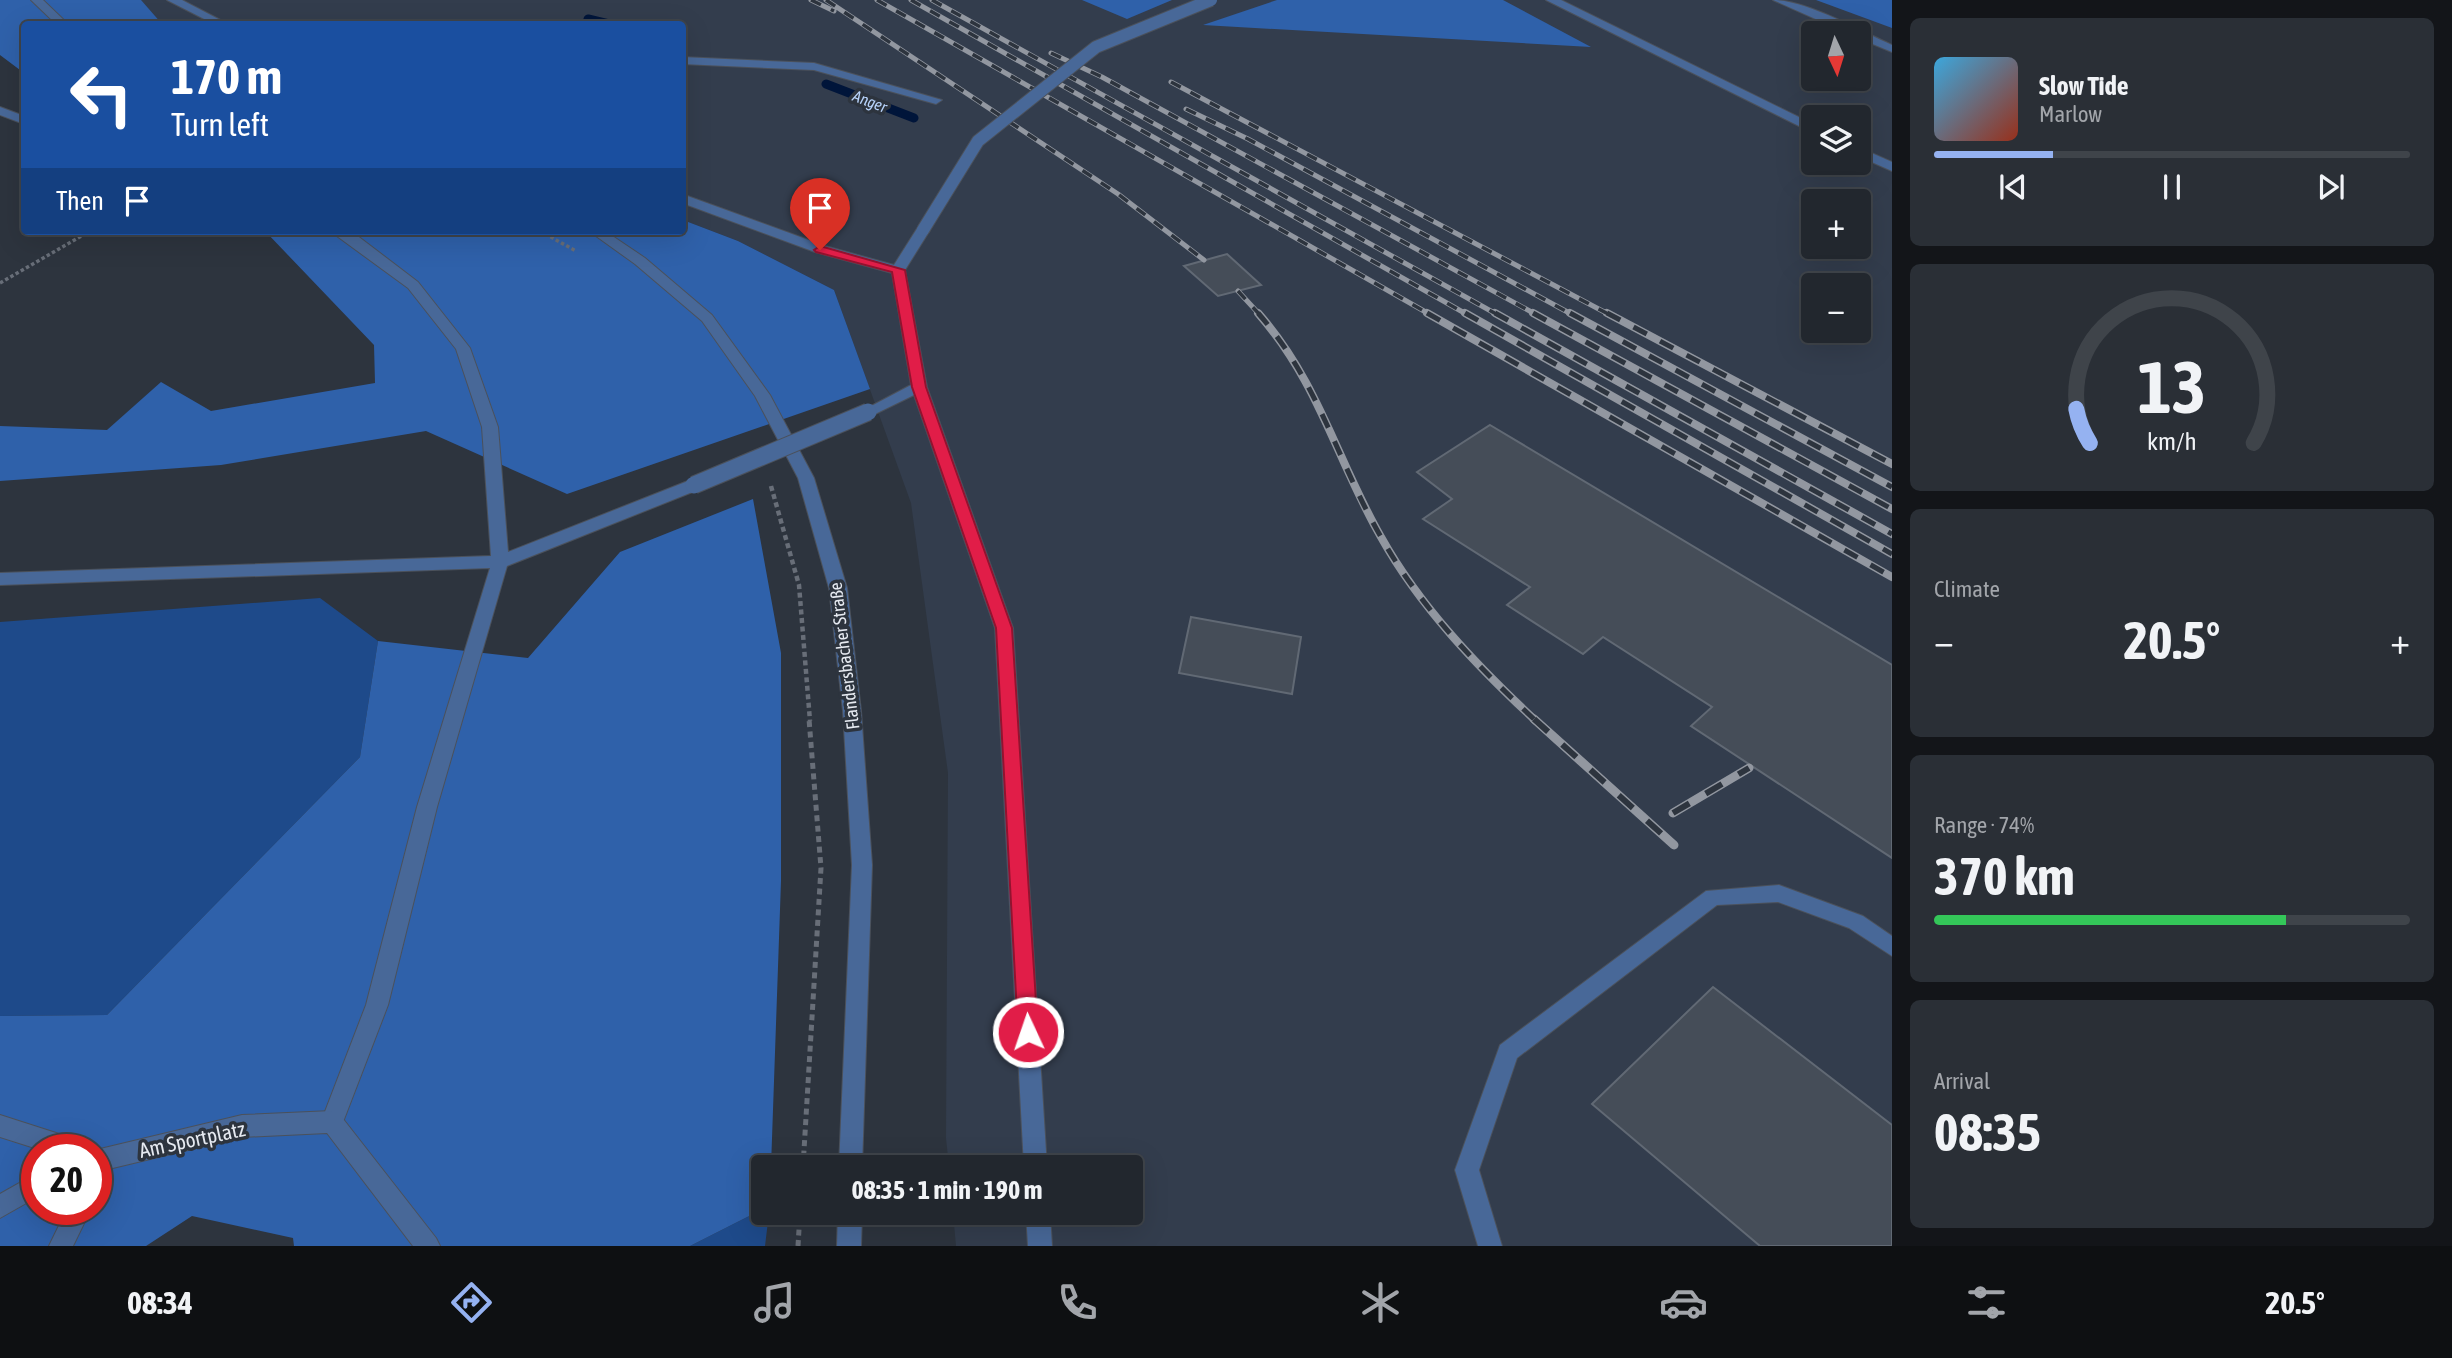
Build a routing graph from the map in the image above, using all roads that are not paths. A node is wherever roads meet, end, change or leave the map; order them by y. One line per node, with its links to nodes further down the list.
1 (37, 0): 6 (street)
2 (173, 0): 7 (street)
3 (1212, 0): 21 (street, bridge)
4 (1552, 0): 15 (street)
5 (1779, 0): 8 (street)
6 (59, 21)
7 (216, 21)
8 (1827, 21)
9 (1871, 40): 10 (street)
10 (1892, 49)
11 (686, 60): 12 (street)
12 (936, 100)
13 (0, 111): 14 (street)
14 (21, 119)
15 (1801, 123)
16 (1871, 157): 17 (street)
17 (1892, 167)
18 (686, 200): 21 (street)
19 (346, 235): 23 (street)
20 (602, 235): 29 (street, Flandersbacher Straße)
21 (898, 270): 22 (street)
22 (919, 387): 23 (street, bridge); 30 (street)
23 (500, 562): 24 (street); 26 (street)
24 (0, 579)
25 (1892, 947): 41 (street)
26 (332, 1122): 31 (street, Am Sportplatz); 38 (street)
27 (0, 1126): 28 (street)
28 (25, 1134)
29 (851, 1155)
30 (1035, 1155)
31 (112, 1159)
32 (21, 1194): 33 (street)
33 (0, 1207)
34 (71, 1225): 37 (street)
35 (850, 1225): 39 (street)
36 (1039, 1225): 40 (street)
37 (61, 1246)
38 (428, 1246)
39 (849, 1246)
40 (1040, 1246)
41 (1490, 1246)

